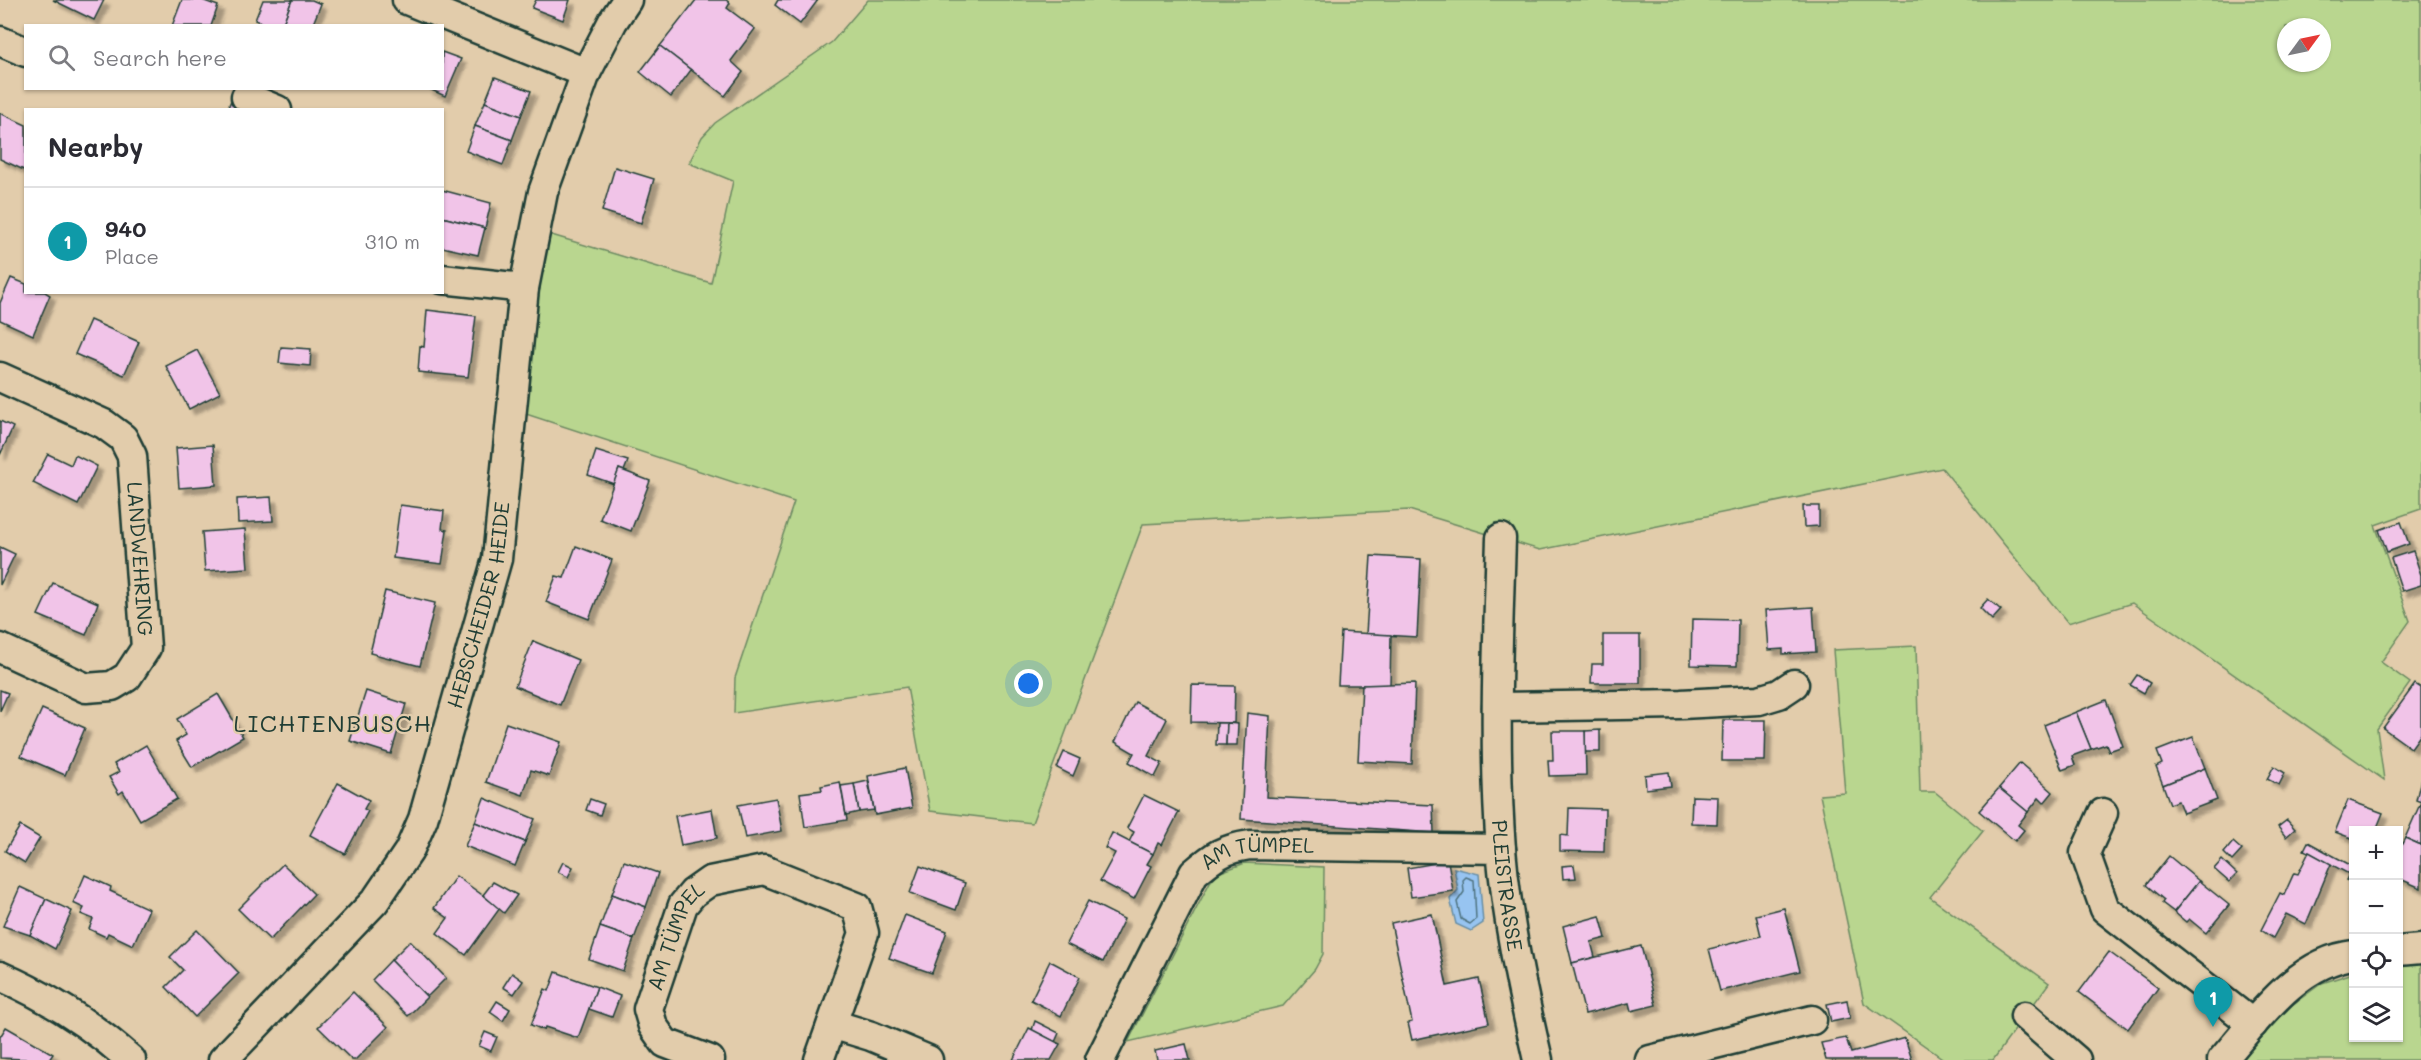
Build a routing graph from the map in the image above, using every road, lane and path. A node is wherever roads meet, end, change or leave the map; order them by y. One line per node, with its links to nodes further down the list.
1 (408, 0): 5 (street)
2 (627, 0): 5 (street, HEBSCHEIDER HEIDE)
3 (0, 41): 4 (street)
4 (24, 51)
5 (586, 73): 9 (street, HEBSCHEIDER HEIDE)
6 (246, 97): 7 (street)
7 (273, 108)
8 (444, 279): 9 (street)
9 (524, 288): 26 (street, HEBSCHEIDER HEIDE)
10 (0, 376): 12 (street, LANDWEHRING)
11 (1501, 538): 14 (street, PLEISTRASSE)
12 (0, 648)
13 (1794, 684): 14 (street)
14 (1497, 707): 16 (street, PLEISTRASSE)
15 (2103, 813): 24 (street)
16 (1501, 849): 30 (street, AM TÜMPEL); 31 (street, PLEISTRASSE)
17 (2421, 949): 18 (street)
18 (2403, 951)
19 (2349, 956): 24 (street)
20 (0, 976): 25 (street)
21 (2025, 1016): 33 (street)
22 (1812, 1020): 32 (street)
23 (832, 1024): 27 (street, AM TÜMPEL); 28 (street, AM TÜMPEL); 29 (street)
24 (2253, 1024): 34 (street)
25 (131, 1060)
26 (223, 1060)
27 (710, 1060)
28 (819, 1060)
29 (928, 1060)
30 (1100, 1060)
31 (1538, 1060)
32 (1650, 1060)
33 (2076, 1060)
34 (2222, 1060)

